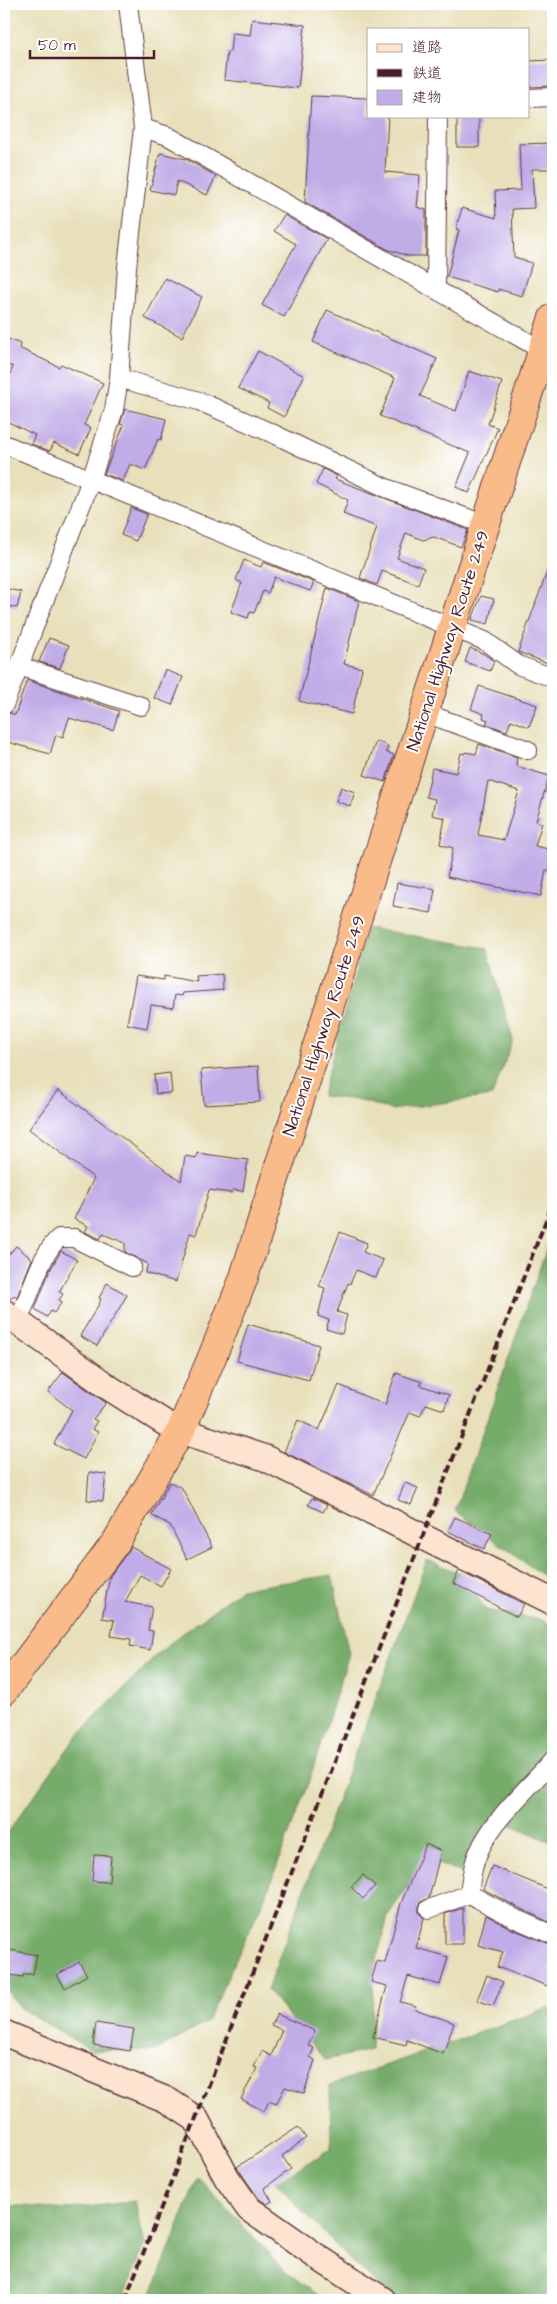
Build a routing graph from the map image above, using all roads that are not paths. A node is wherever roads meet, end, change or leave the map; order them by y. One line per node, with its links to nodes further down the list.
1 (128, 4): 5 (street)
2 (553, 97): 3 (street)
3 (530, 98)
4 (438, 118): 6 (street)
5 (143, 128): 6 (street); 9 (street)
6 (436, 290): 8 (street)
7 (553, 318): 8 (highway, National Highway Route 249)
8 (548, 351): 12 (highway, National Highway Route 249)
9 (119, 378): 11 (street); 12 (street)
10 (4, 444): 11 (street)
11 (92, 480): 13 (street); 14 (street)
12 (486, 525): 13 (highway, National Highway Route 249)
13 (452, 628): 15 (street); 18 (highway, National Highway Route 249)
14 (19, 666): 16 (street); 17 (street)
15 (553, 678)
16 (4, 705)
17 (141, 706)
18 (425, 713): 19 (street); 22 (highway, National Highway Route 249)
19 (528, 750)
20 (132, 1267): 21 (street)
21 (10, 1317): 22 (street)
22 (181, 1430): 23 (street); 24 (highway, National Highway Route 249)
23 (553, 1602)
24 (4, 1691)
25 (553, 1760): 26 (street)
26 (469, 1894): 27 (street); 28 (street)
27 (429, 1910)
28 (553, 1935)
29 (4, 2033): 30 (street)
30 (383, 2300)

